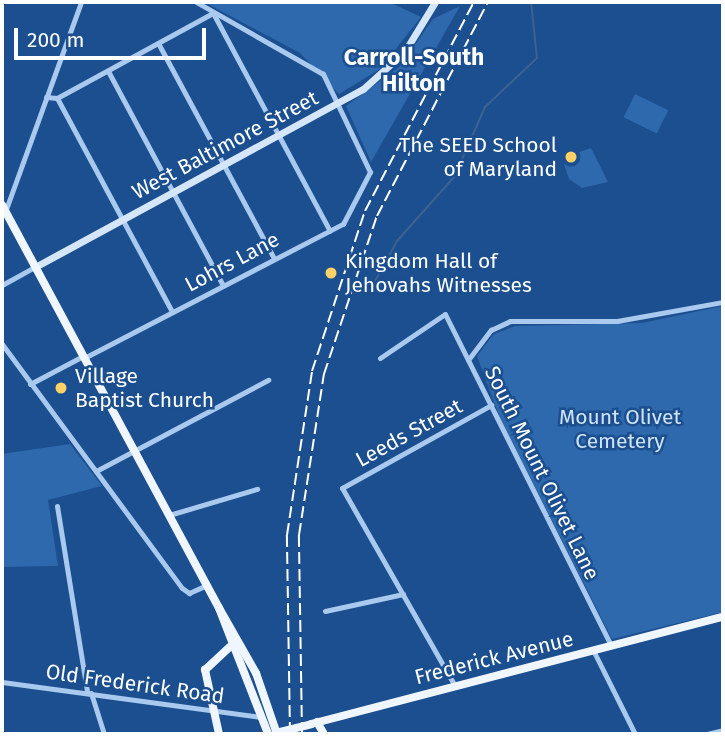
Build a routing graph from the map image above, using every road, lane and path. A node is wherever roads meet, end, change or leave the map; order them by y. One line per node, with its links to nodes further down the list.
1 (81, 2): 7 (street)
2 (196, 2): 4 (street)
3 (435, 2): 9 (main road, West Baltimore Street)
4 (213, 13): 5 (street); 9 (street); 10 (street)
5 (158, 43): 6 (street); 11 (street)
6 (108, 71): 8 (street); 12 (street)
7 (46, 97): 8 (street); 13 (street)
8 (57, 99): 14 (street)
9 (339, 103): 10 (main road, West Baltimore Street); 15 (street, Lohrs Lane)
10 (279, 135): 11 (main road, West Baltimore Street); 15 (street)
11 (224, 165): 12 (main road, West Baltimore Street); 16 (street)
12 (173, 192): 14 (main road, West Baltimore Street); 18 (street)
13 (4, 208): 17 (main road)
14 (122, 220): 17 (main road, West Baltimore Street); 21 (street)
15 (330, 230): 16 (street, Lohrs Lane)
16 (274, 258): 18 (street, Lohrs Lane)
17 (35, 267): 19 (street, West Baltimore Street); 23 (main road)
18 (222, 284): 21 (street, Lohrs Lane)
19 (2, 285)
20 (723, 302): 25 (street)
21 (172, 312): 23 (street, Lohrs Lane)
22 (2, 344): 27 (street)
23 (84, 357): 27 (street, Lohrs Lane); 29 (main road)
24 (380, 358): 25 (street, South Mount Olivet Lane)
25 (468, 360): 28 (street, South Mount Olivet Lane)
26 (268, 380): 29 (street)
27 (30, 384): 30 (street)
28 (491, 405): 35 (street, Leeds Street); 39 (street, South Mount Olivet Lane)
29 (135, 450): 30 (street); 33 (main road)
30 (96, 471): 34 (street)
31 (257, 489): 33 (street)
32 (57, 506): 43 (street)
33 (169, 515): 34 (main road)
34 (207, 585): 38 (main road)
35 (403, 594): 36 (street); 42 (street)
36 (324, 611)
37 (723, 617): 39 (main road, Frederick Avenue)
38 (236, 641): 44 (main road); 45 (main road); 51 (main road)
39 (611, 646): 40 (main road, Frederick Avenue)
40 (593, 650): 42 (main road, Frederick Avenue); 53 (street)
41 (2, 682): 43 (street, Old Frederick Road)
42 (455, 686): 46 (main road, Frederick Avenue)
43 (89, 693): 44 (street, Old Frederick Road); 48 (street)
44 (212, 710): 45 (street, Old Frederick Road); 49 (main road)
45 (264, 717): 50 (main road)
46 (314, 723): 51 (main road, Frederick Avenue, bridge); 52 (main road)
47 (723, 730): 54 (street)
48 (104, 734)
49 (219, 734)
50 (268, 734)
51 (275, 734)
52 (324, 734)
53 (635, 734)
54 (707, 734)

